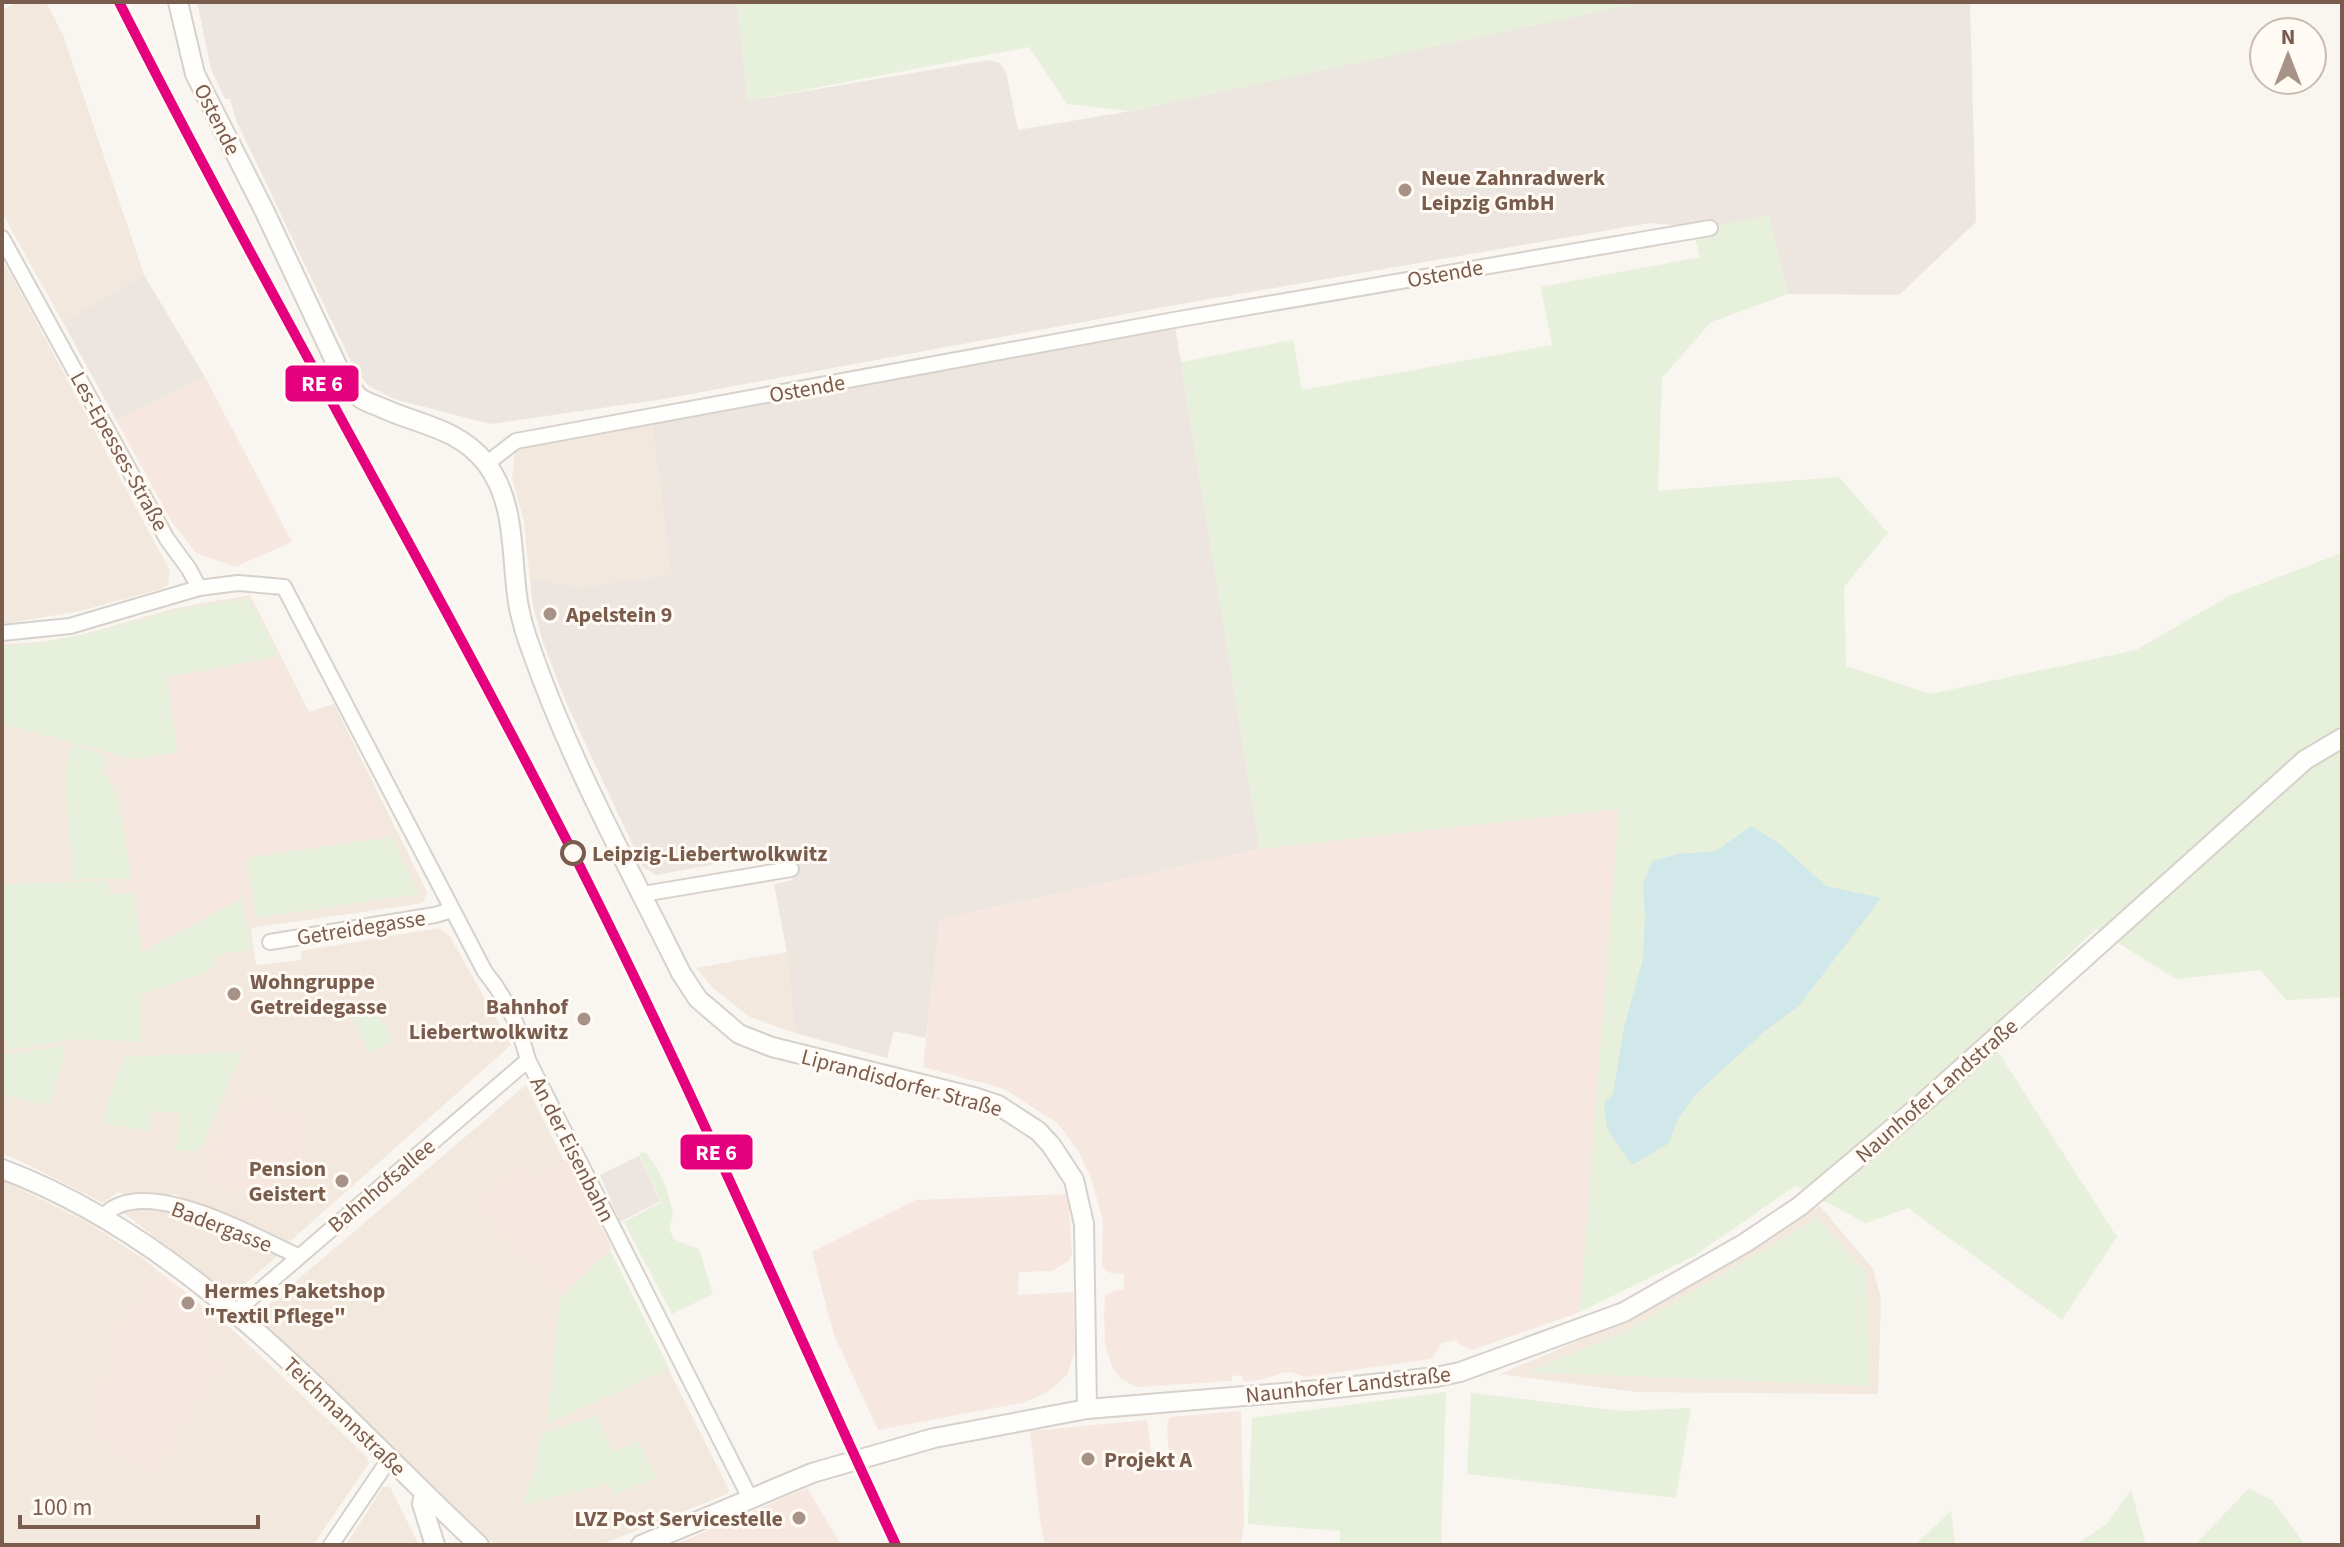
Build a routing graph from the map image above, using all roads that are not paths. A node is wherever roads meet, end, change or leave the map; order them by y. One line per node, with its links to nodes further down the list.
1 (178, 2): 4 (street, Ostende)
2 (1710, 228): 4 (street, Ostende)
3 (2, 238): 5 (street, Les-Epesses-Straße)
4 (486, 464): 9 (street, Liprandisdorfer Straße)
5 (199, 588): 6 (street); 10 (street, An der Eisenbahn)
6 (2, 633)
7 (2342, 738): 17 (street, Naunhofer Landstraße)
8 (791, 869): 9 (street)
9 (643, 894): 17 (street, Liprandisdorfer Straße)
10 (452, 910): 11 (street, Getreidegasse); 12 (street, An der Eisenbahn)
11 (270, 942)
12 (528, 1060): 15 (street, Bahnhofsallee); 20 (street, An der Eisenbahn)
13 (2, 1169): 14 (street, Teichmannstraße)
14 (102, 1218): 15 (street, Badergasse); 16 (street, Teichmannstraße)
15 (298, 1256): 16 (street, Bahnhofsallee)
16 (235, 1312): 18 (street, Teichmannstraße)
17 (1087, 1409): 20 (street, Naunhofer Landstraße)
18 (390, 1458): 19 (street, Teichmannstraße); 21 (street)
19 (424, 1494): 22 (street); 23 (street, Teichmannstraße)
20 (751, 1500): 24 (street, Naunhofer Landstraße)
21 (331, 1545)
22 (435, 1545)
23 (479, 1545)
24 (641, 1545)

